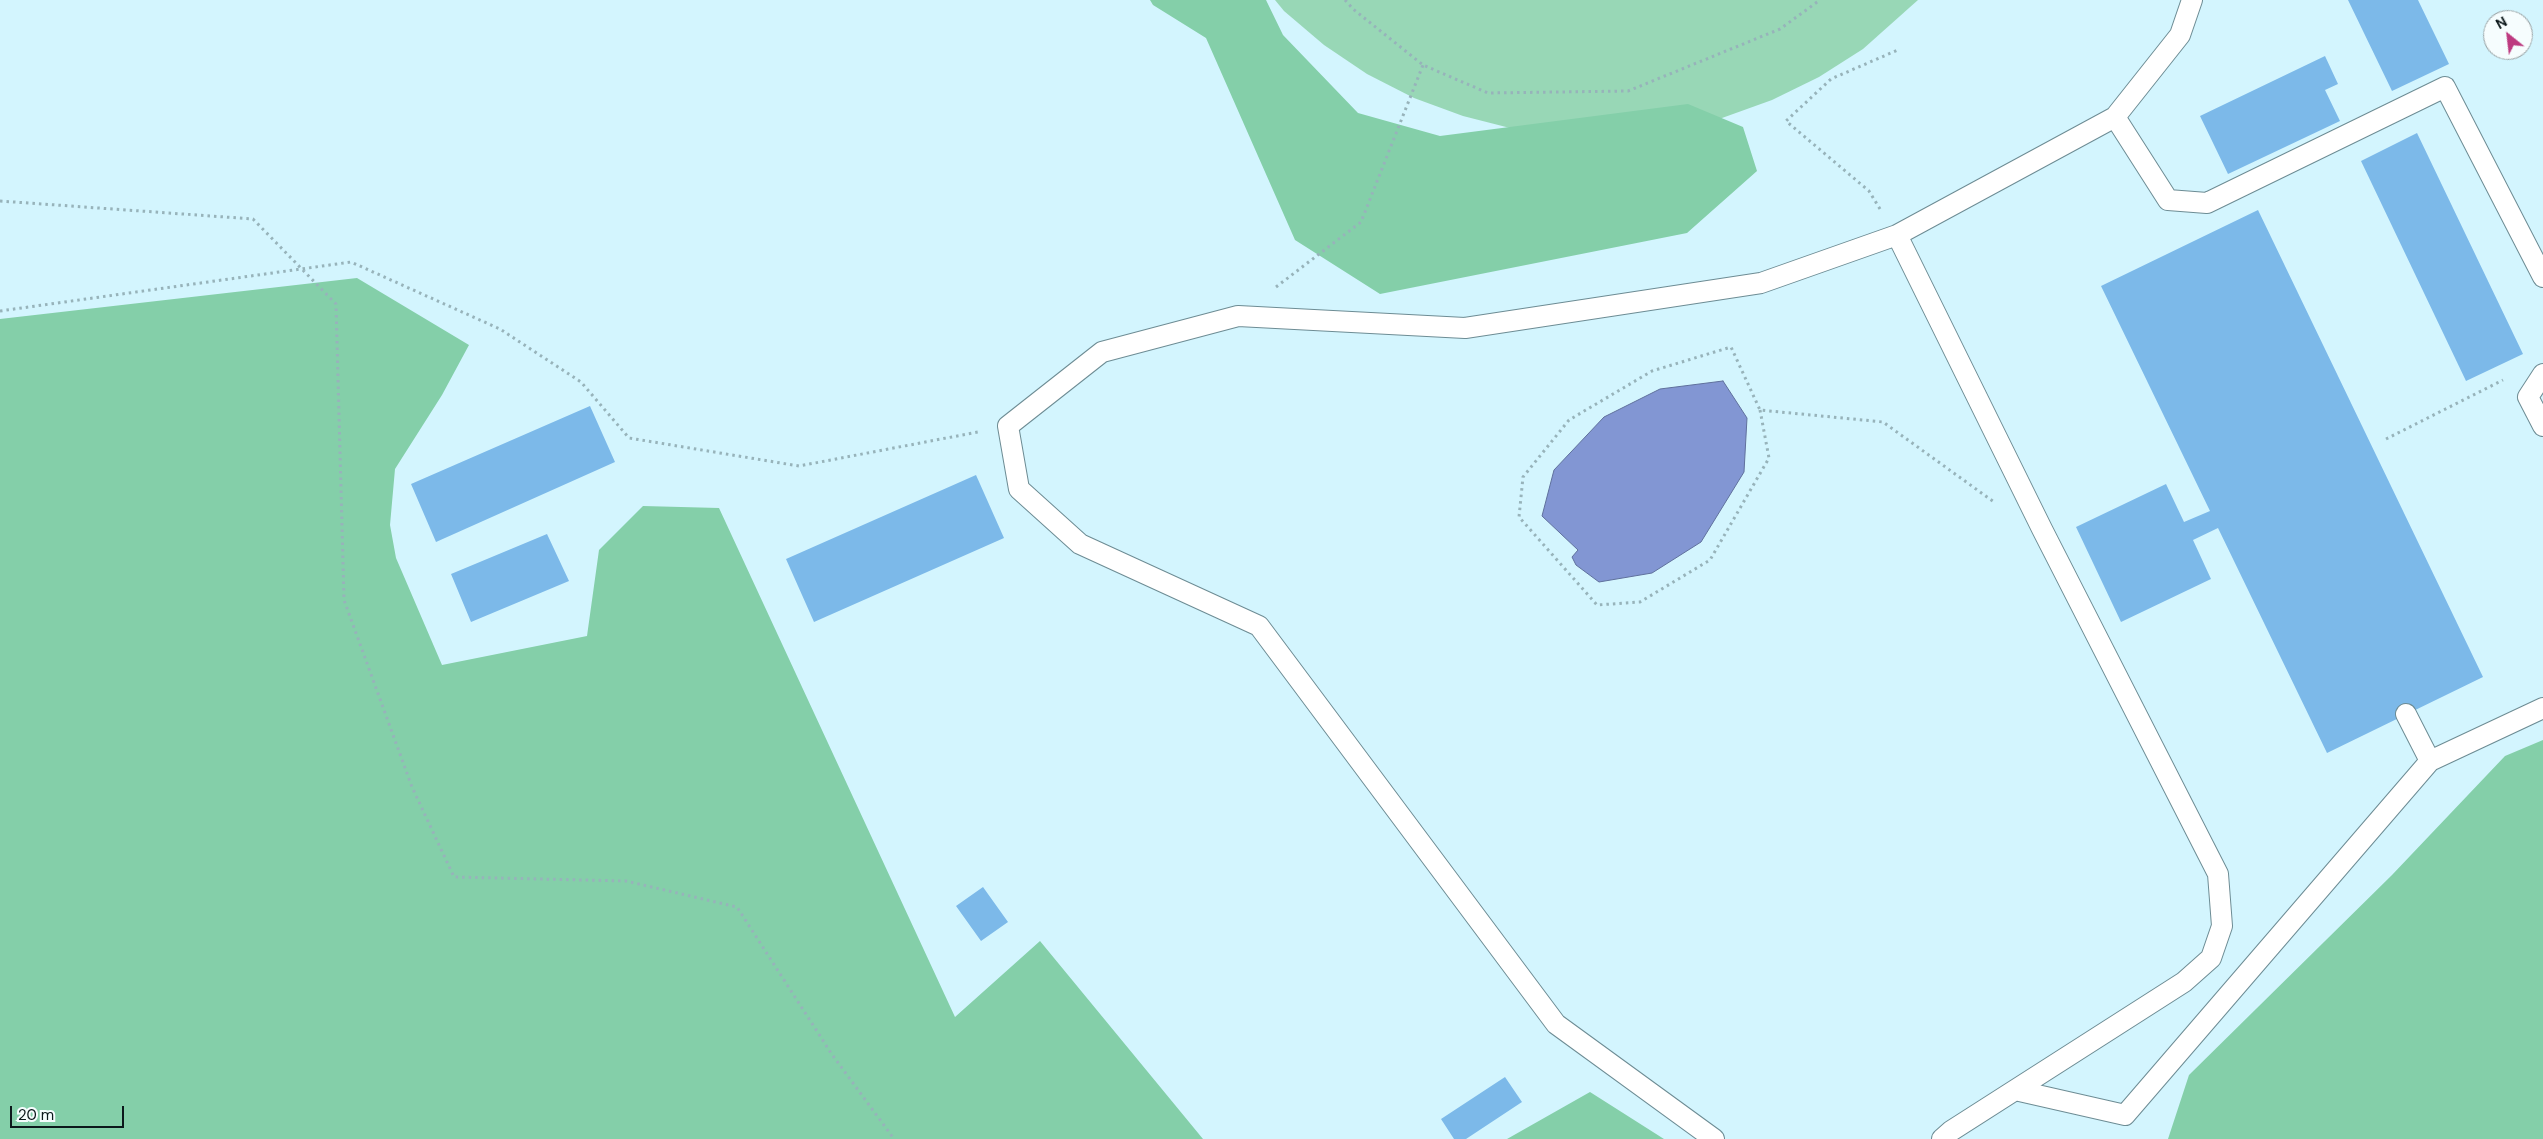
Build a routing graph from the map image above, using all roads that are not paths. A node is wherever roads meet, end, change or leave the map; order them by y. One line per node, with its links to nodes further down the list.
1 (2192, 0): 2 (lane)
2 (2115, 116): 3 (lane); 4 (lane)
3 (1897, 235): 10 (lane); 11 (lane)
4 (2543, 277)
5 (2543, 374): 6 (lane)
6 (2543, 426)
7 (2543, 708): 9 (lane)
8 (2406, 714): 9 (lane)
9 (2430, 761): 10 (lane)
10 (2015, 1090): 12 (lane)
11 (1714, 1139)
12 (1942, 1139)

